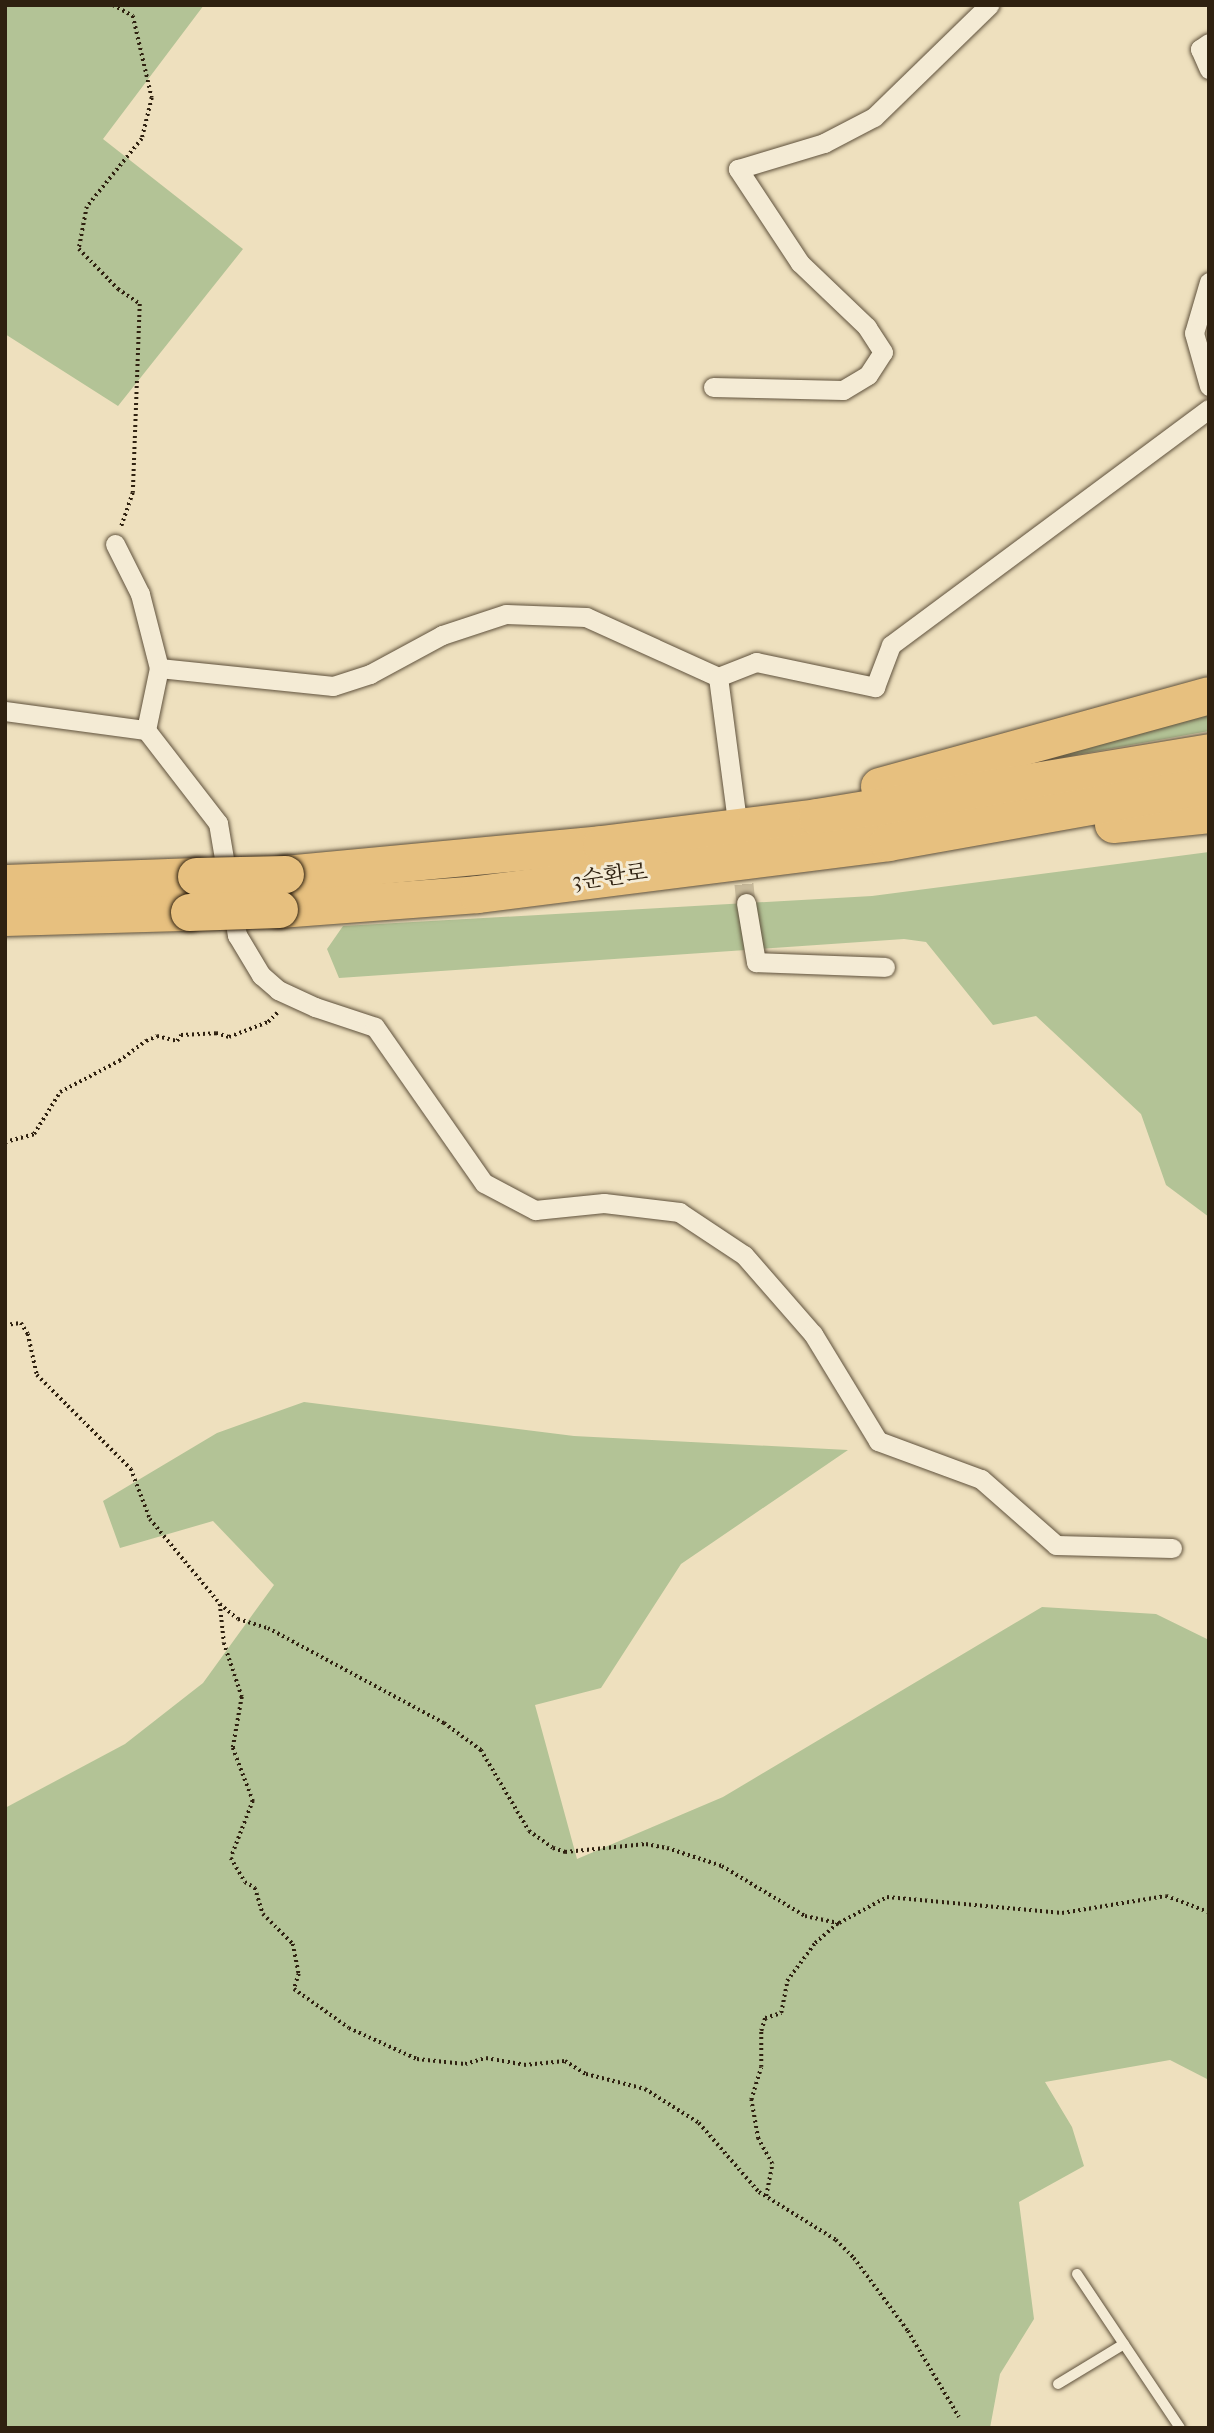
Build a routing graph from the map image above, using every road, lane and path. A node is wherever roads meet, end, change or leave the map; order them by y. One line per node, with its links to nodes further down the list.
1 (113, 5): 9 (path)
2 (989, 5): 7 (street)
3 (1209, 43): 4 (street)
4 (1209, 69)
5 (1209, 282): 6 (street)
6 (1209, 386)
7 (713, 387)
8 (1209, 409): 11 (street)
9 (115, 544): 10 (street)
10 (159, 668): 11 (street); 14 (street)
11 (718, 677): 18 (street)
12 (1209, 695): 18 (highway)
13 (5, 711): 14 (street)
14 (146, 730): 25 (street)
15 (1209, 752): 18 (highway, 3순환로)
16 (1209, 785): 19 (highway, 3순환로)
17 (1209, 814): 19 (highway)
18 (730, 821): 21 (highway, 3순환로)
19 (580, 881): 21 (highway, 3순환로)
20 (5, 883): 21 (highway, 3순환로, bridge)
21 (282, 892): 23 (highway, 3순환로, bridge)
22 (746, 903): 24 (street)
23 (5, 917)
24 (885, 967)
25 (278, 990): 26 (path); 28 (street)
26 (5, 1142)
27 (5, 1325): 29 (path)
28 (1172, 1548)
29 (219, 1604): 31 (path); 32 (path)
30 (1209, 1912): 31 (path)
31 (839, 1923): 32 (path)
32 (766, 2196): 36 (path)
33 (1077, 2274): 34 (lane)
34 (1124, 2344): 35 (lane); 37 (lane)
35 (1058, 2384)
36 (959, 2417)
37 (1180, 2428)

